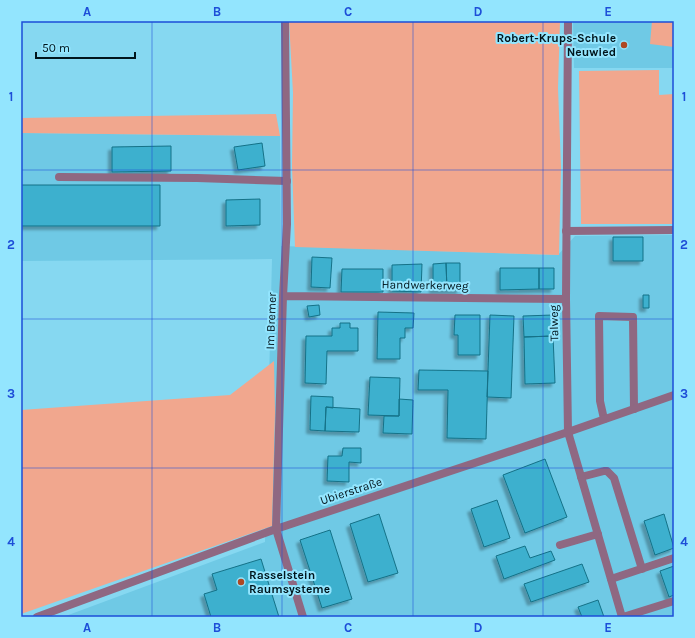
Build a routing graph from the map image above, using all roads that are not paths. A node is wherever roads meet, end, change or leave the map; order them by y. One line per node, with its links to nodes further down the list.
1 (285, 21): 4 (street, Im Bremer)
2 (568, 21): 6 (street, Talweg)
3 (59, 177): 4 (street)
4 (287, 181): 7 (street, Im Bremer)
5 (674, 230): 6 (street)
6 (566, 231): 8 (street, Talweg)
7 (283, 296): 8 (street, Handwerkerweg); 14 (street, Im Bremer)
8 (566, 299): 12 (street, Talweg)
9 (674, 395): 10 (street, Ubierstraße)
10 (634, 409): 11 (street, Ubierstraße); 11 (street)
11 (604, 420): 12 (street, Ubierstraße)
12 (568, 432): 13 (street, Talweg); 14 (street, Ubierstraße)
13 (581, 477): 15 (street, Talweg); 18 (street)
14 (276, 529): 21 (street, Ubierstraße); 22 (street, Im Bremer)
15 (598, 534): 16 (street); 19 (street, Talweg)
16 (560, 545)
17 (674, 558): 18 (street)
18 (642, 569): 19 (street)
19 (611, 579): 23 (street, Talweg)
20 (674, 601): 23 (street)
21 (38, 617)
22 (303, 617)
23 (623, 617)

